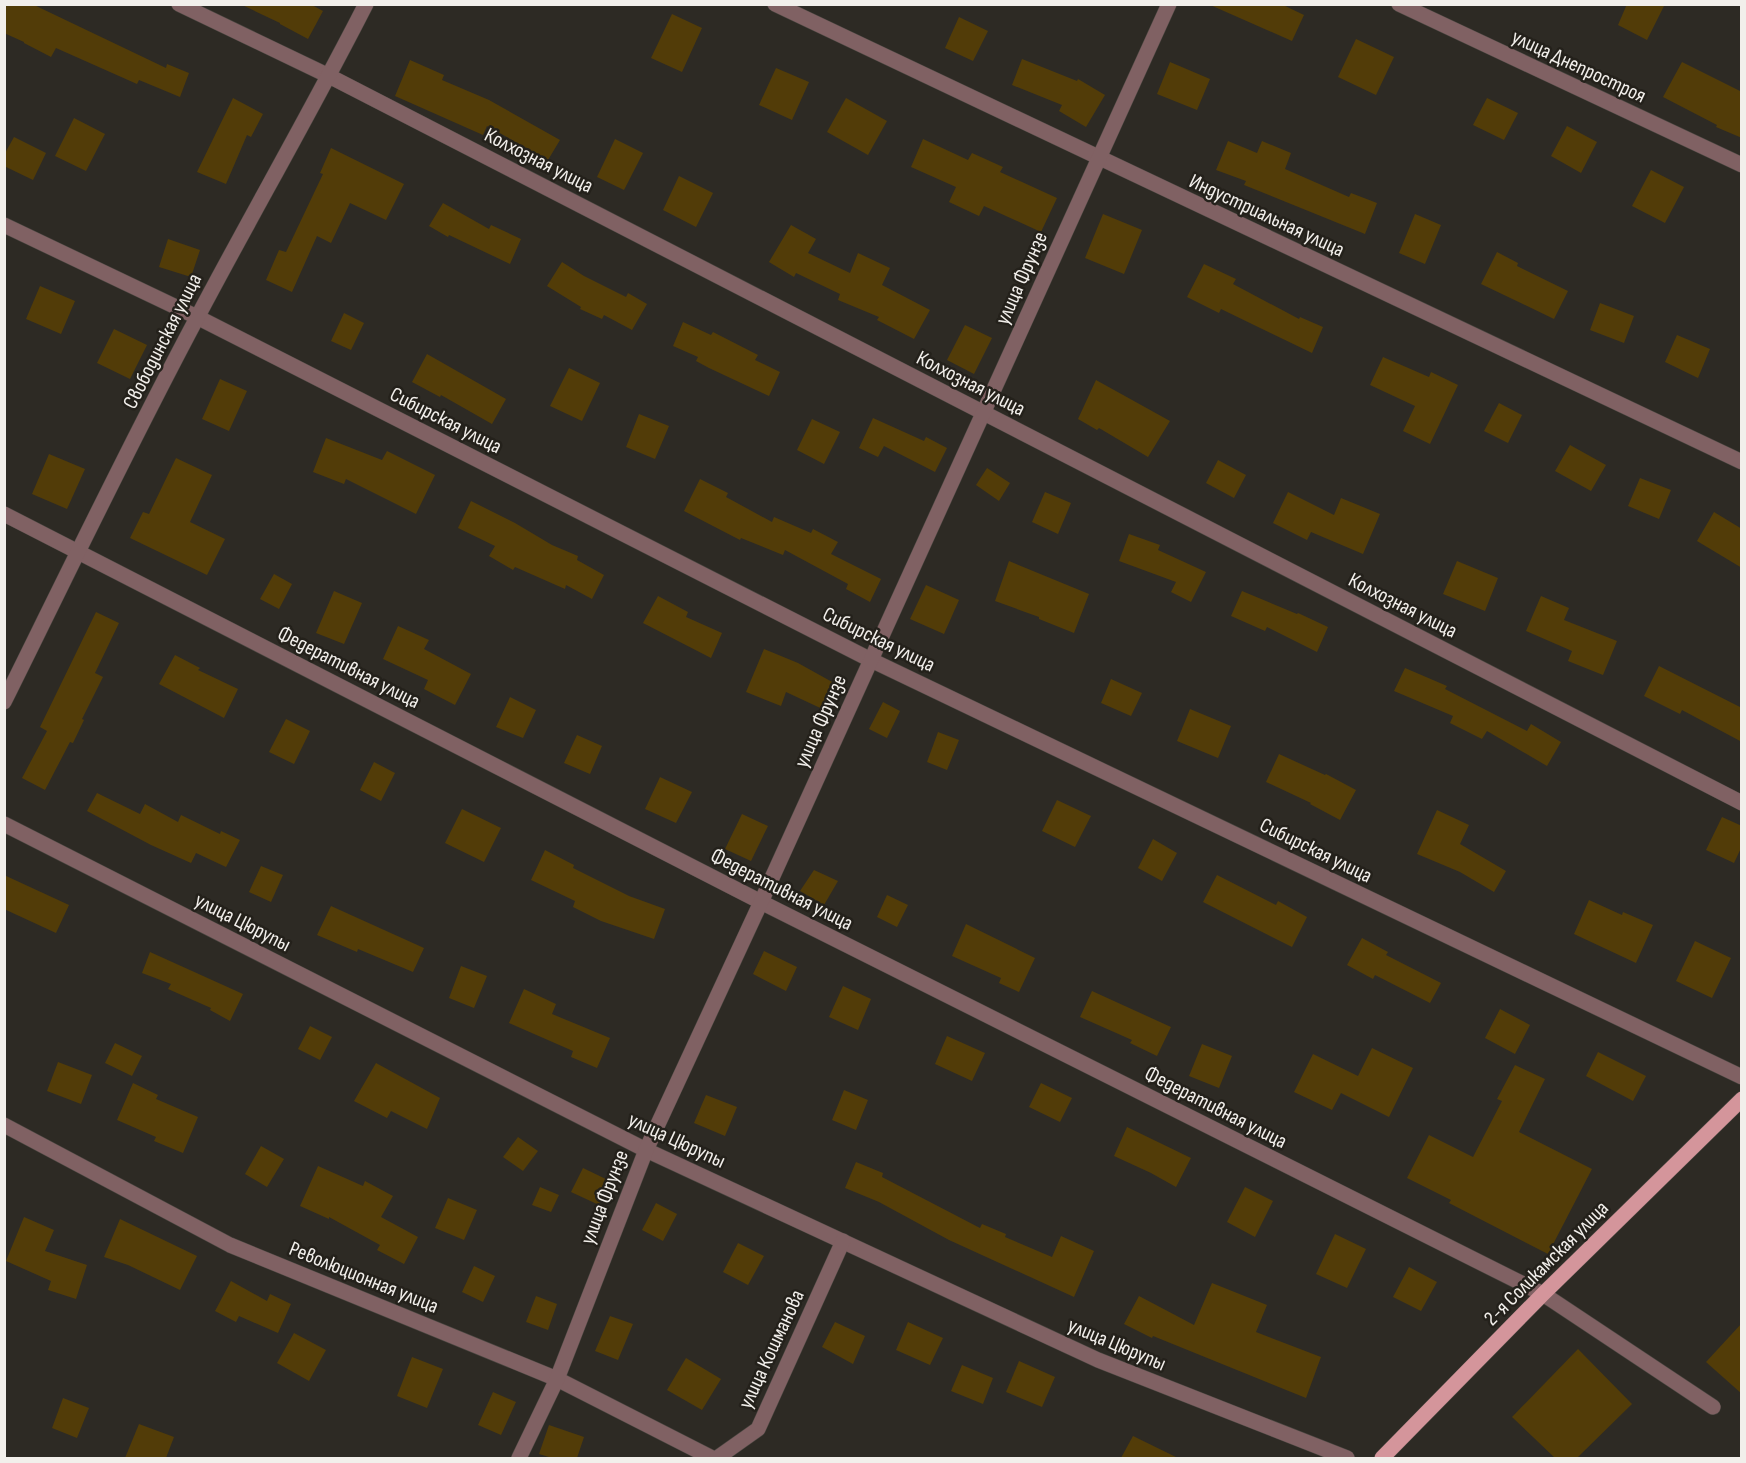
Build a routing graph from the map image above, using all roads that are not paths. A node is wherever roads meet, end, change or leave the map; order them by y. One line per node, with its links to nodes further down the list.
1 (179, 4): 6 (street, Колхозная улица)
2 (366, 4): 6 (street, Свободинская улица)
3 (775, 4): 7 (street, Индустриальная улица)
4 (1169, 4): 7 (street, улица Фрунзе)
5 (1399, 4): 8 (street, улица Днепростроя)
6 (329, 76): 10 (street, Свободинская улица); 11 (street, Колхозная улица)
7 (1099, 159): 11 (street, улица Фрунзе); 12 (street, Индустриальная улица)
8 (1742, 165)
9 (4, 225): 10 (street, Сибирская улица)
10 (197, 317): 14 (street, Свободинская улица); 15 (street, Сибирская улица)
11 (983, 413): 15 (street, улица Фрунзе); 17 (street, Колхозная улица)
12 (1742, 462)
13 (4, 514): 14 (street, Федеративная улица)
14 (79, 551): 16 (street, Свободинская улица); 19 (street, Федеративная улица)
15 (871, 660): 19 (street, улица Фрунзе); 20 (street, Сибирская улица)
16 (4, 702)
17 (1742, 803)
18 (4, 824): 23 (street, улица Цюрупы)
19 (761, 902): 23 (street, улица Фрунзе); 25 (street, Федеративная улица)
20 (1742, 1077)
21 (1742, 1099): 25 (main road, 2-я Соликамская улица)
22 (4, 1125): 26 (street, Революционная улица)
23 (646, 1150): 24 (street, улица Цюрупы); 26 (street, улица Фрунзе)
24 (843, 1241): 30 (street, улица Кошманова); 31 (street, улица Цюрупы)
25 (1543, 1294): 27 (street, Федеративная улица); 32 (main road, 2-я Соликамская улица)
26 (556, 1379): 28 (street, улица Фрунзе); 29 (street, Революционная улица)
27 (1713, 1407)
28 (519, 1458)
29 (712, 1458)
30 (717, 1458)
31 (1347, 1458)
32 (1382, 1458)

